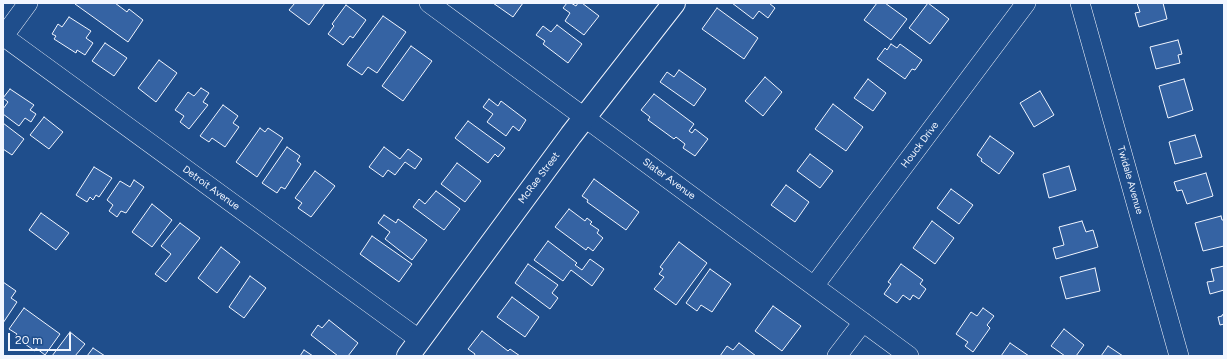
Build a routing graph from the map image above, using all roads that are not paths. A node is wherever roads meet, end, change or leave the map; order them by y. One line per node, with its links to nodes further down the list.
1 (28, 3): 6 (street)
2 (428, 3): 7 (street, Slater Avenue)
3 (674, 3): 7 (street, McRae Street)
4 (1026, 3): 8 (street, Houck Drive)
5 (1080, 3): 13 (street, Twidale Avenue)
6 (3, 36): 10 (street, Detroit Avenue)
7 (585, 117): 8 (street, Slater Avenue); 10 (street, McRae Street)
8 (814, 286): 9 (street, Slater Avenue)
9 (863, 322): 11 (street); 12 (street, Slater Avenue)
10 (414, 348)
11 (836, 356)
12 (909, 356)
13 (1179, 356)

